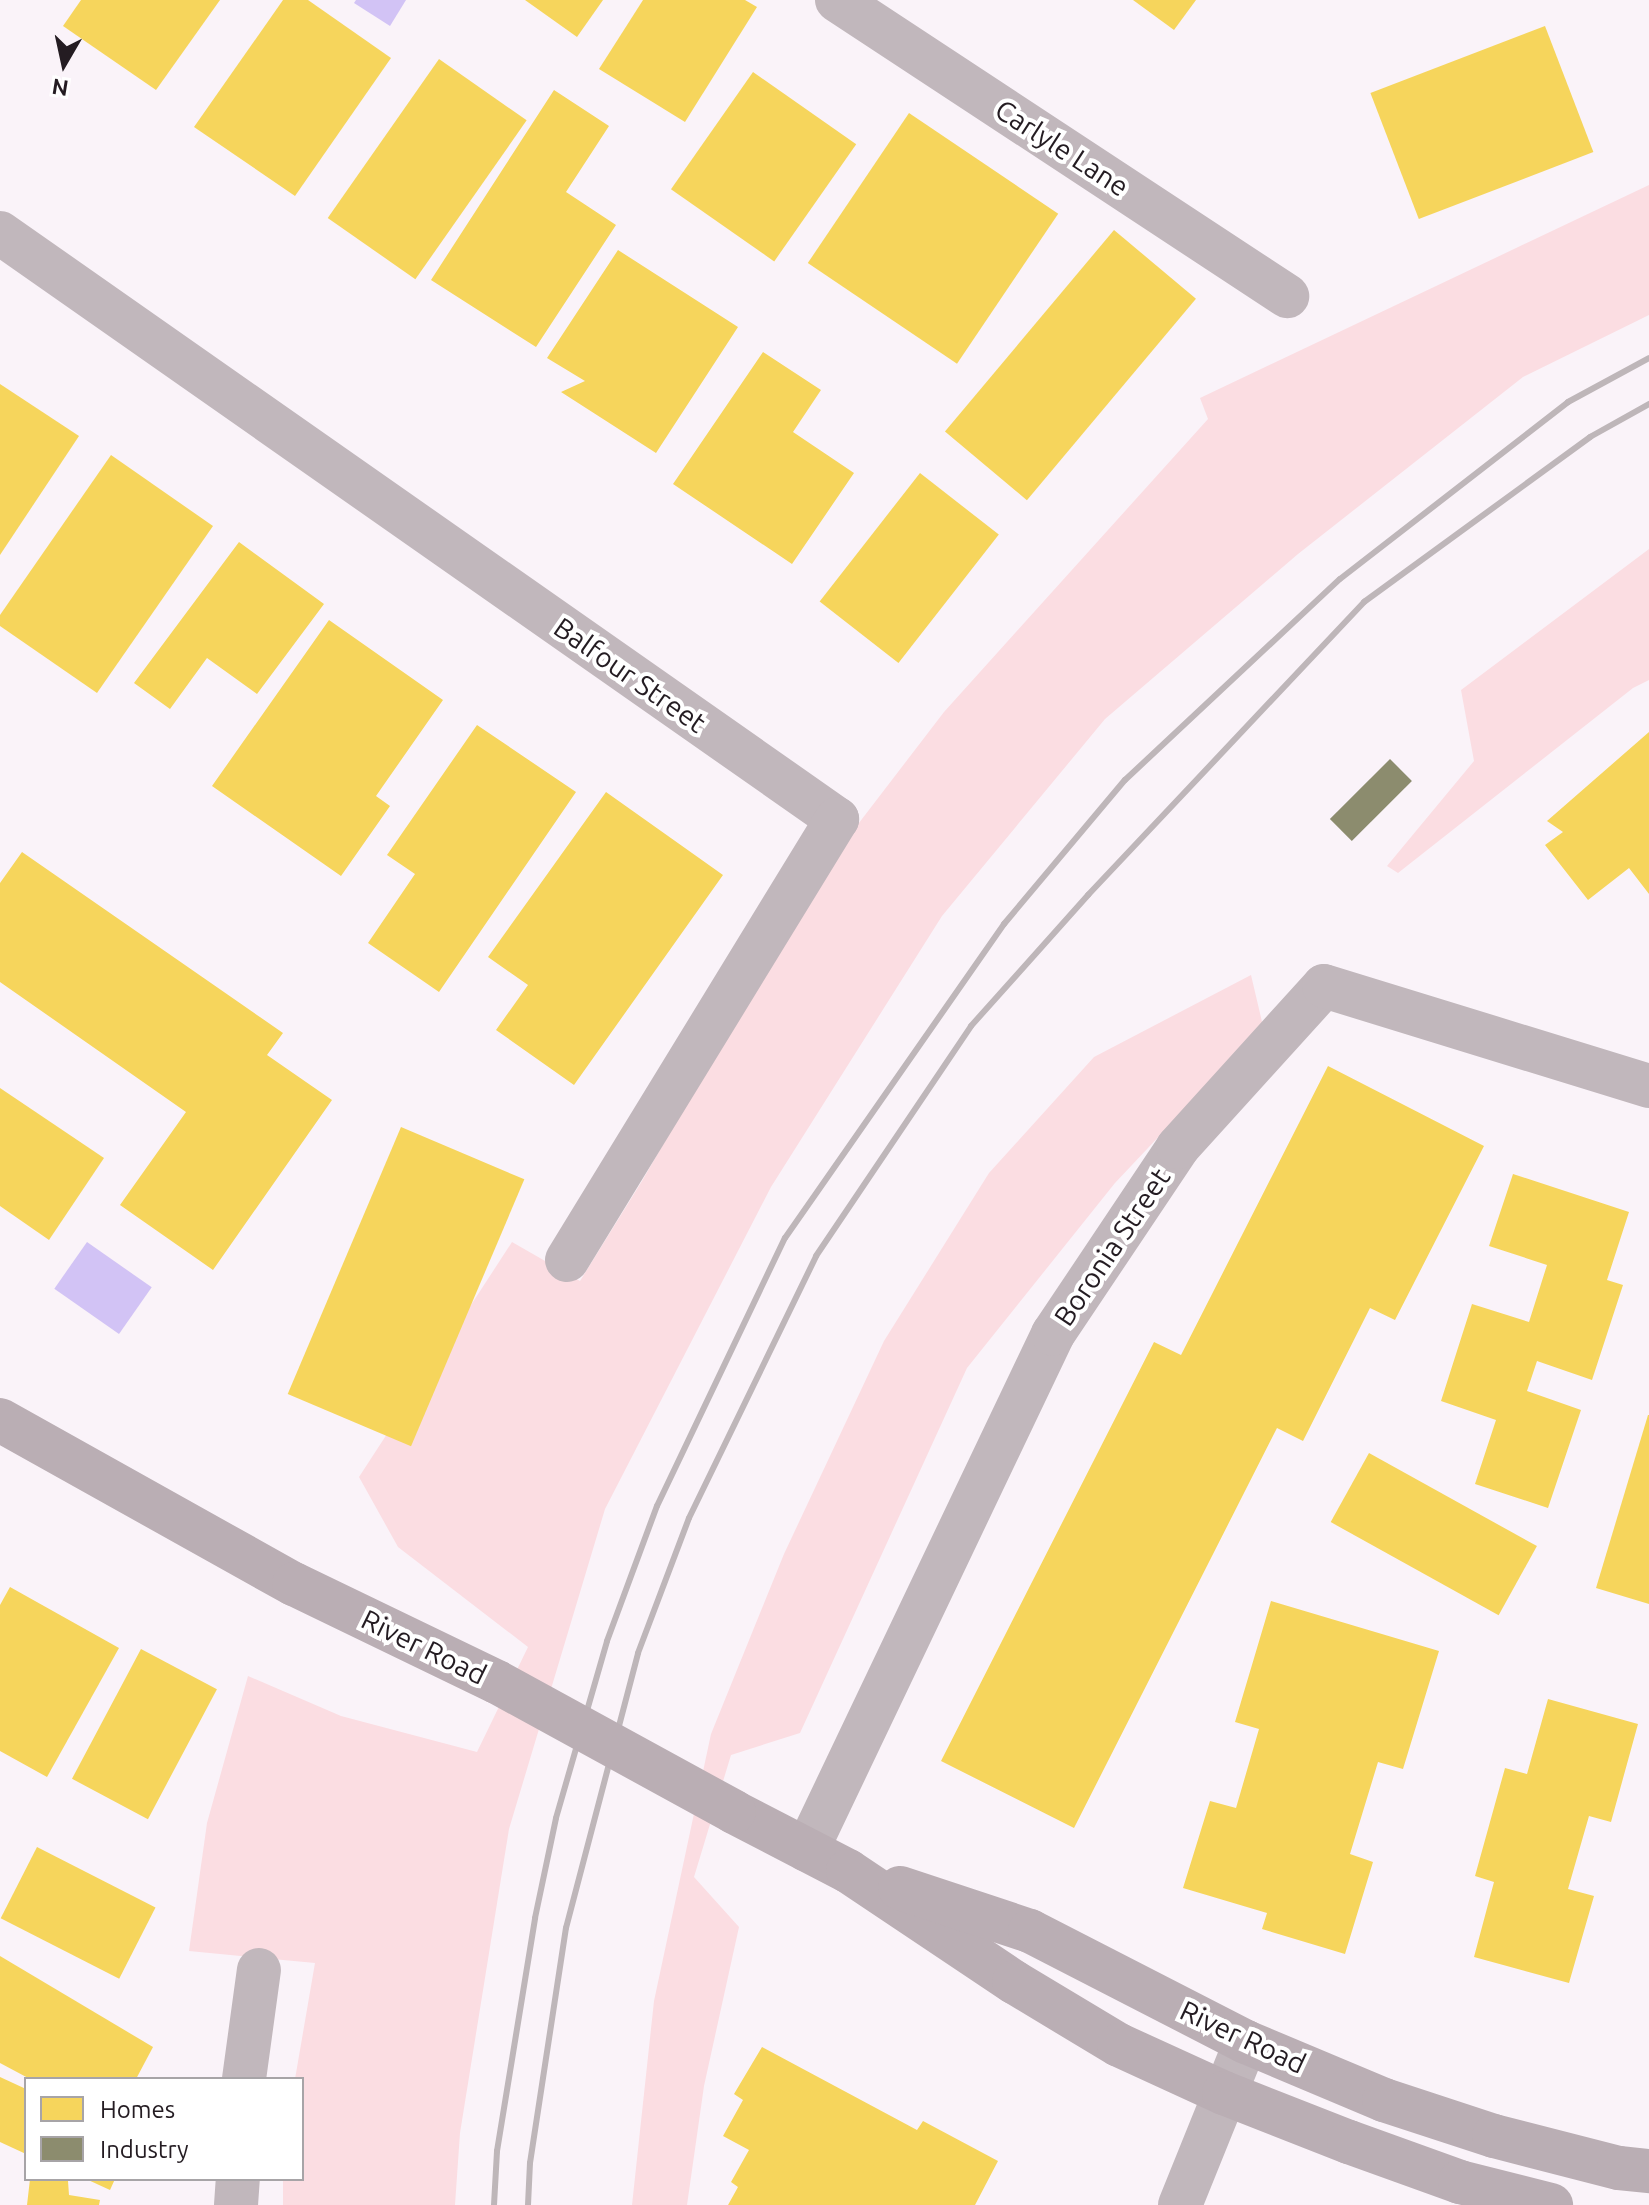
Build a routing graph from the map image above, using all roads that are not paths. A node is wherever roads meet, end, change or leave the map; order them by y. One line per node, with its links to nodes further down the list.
1 (837, 0): 3 (street, Carlyle Lane)
2 (0, 233): 5 (street, Balfour Street)
3 (1287, 296)
4 (1649, 1086): 7 (street, Boronia Street)
5 (567, 1260)
6 (0, 1420): 7 (main road, River Road, bridge)
7 (807, 1850): 8 (main road, River Road)
8 (848, 1871): 10 (main road, River Road); 12 (main road, River Road)
9 (259, 1970): 11 (street)
10 (1246, 2042): 12 (street); 13 (main road, River Road)
11 (244, 2077)
12 (1224, 2093): 16 (street); 17 (main road, River Road)
13 (1649, 2171)
14 (238, 2181): 15 (street)
15 (236, 2205)
16 (1180, 2205)
17 (1551, 2205)

